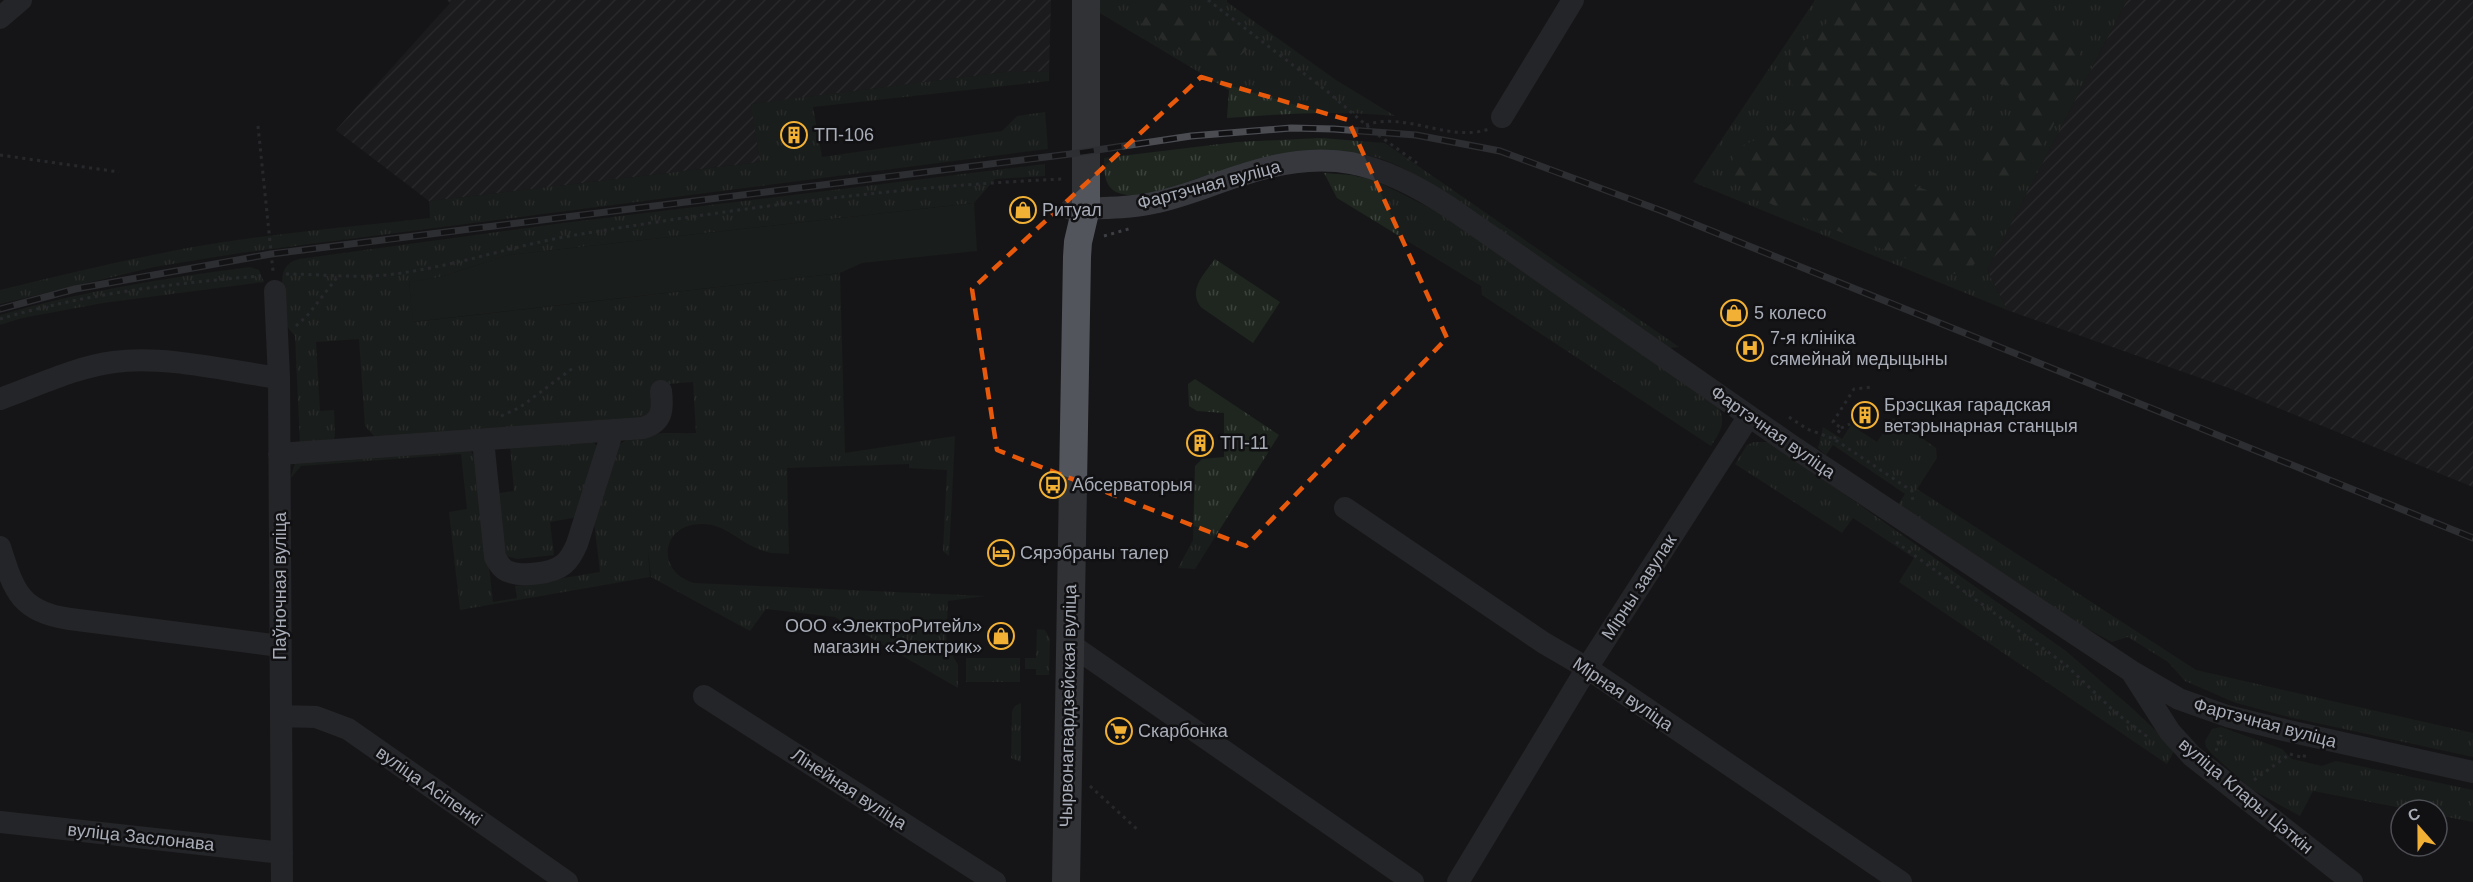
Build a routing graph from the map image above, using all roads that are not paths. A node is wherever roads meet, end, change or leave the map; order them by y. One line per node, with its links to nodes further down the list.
1 (21, 0): 5 (street)
2 (1069, 0): 7 (main road, Чырвонагвардзейская вуліца)
3 (1086, 0): 7 (main road, Чырвонагвардзейская вуліца)
4 (1573, 0): 6 (street)
5 (0, 18)
6 (1502, 117)
7 (1078, 209): 12 (street, Фартэчная вуліца); 18 (main road, Чырвонагвардзейская вуліца)
8 (274, 283): 9 (street, Паўночная вуліца)
9 (279, 378): 11 (street); 15 (street, Паўночная вуліца)
10 (661, 391): 13 (street)
11 (0, 399)
12 (1749, 416): 20 (street, Мірны завулак); 21 (street, Фартэчная вуліца)
13 (613, 430): 14 (street); 14 (street)
14 (483, 440): 15 (street)
15 (279, 454): 19 (street, Паўночная вуліца)
16 (1345, 508): 20 (street, Мірная вуліца)
17 (0, 547): 19 (street)
18 (1070, 644): 30 (main road, Чырвонагвардзейская вуліца); 31 (street)
19 (280, 646): 23 (street, Паўночная вуліца)
20 (1587, 668): 32 (street, Мірны завулак); 33 (street, Мірная вуліца)
21 (2131, 671): 24 (street, Фартэчная вуліца); 34 (street, вуліца Клары Цэткін)
22 (704, 696): 29 (street, Лінейная вуліца)
23 (281, 716): 26 (street, Паўночная вуліца); 28 (street, вуліца Асіпенкі)
24 (2473, 772)
25 (0, 822): 26 (street, вуліца Заслонава)
26 (282, 853): 27 (street, Паўночная вуліца)
27 (282, 882)
28 (567, 882)
29 (995, 882)
30 (1066, 882)
31 (1413, 882)
32 (1458, 882)
33 (1901, 882)
34 (2352, 882)

